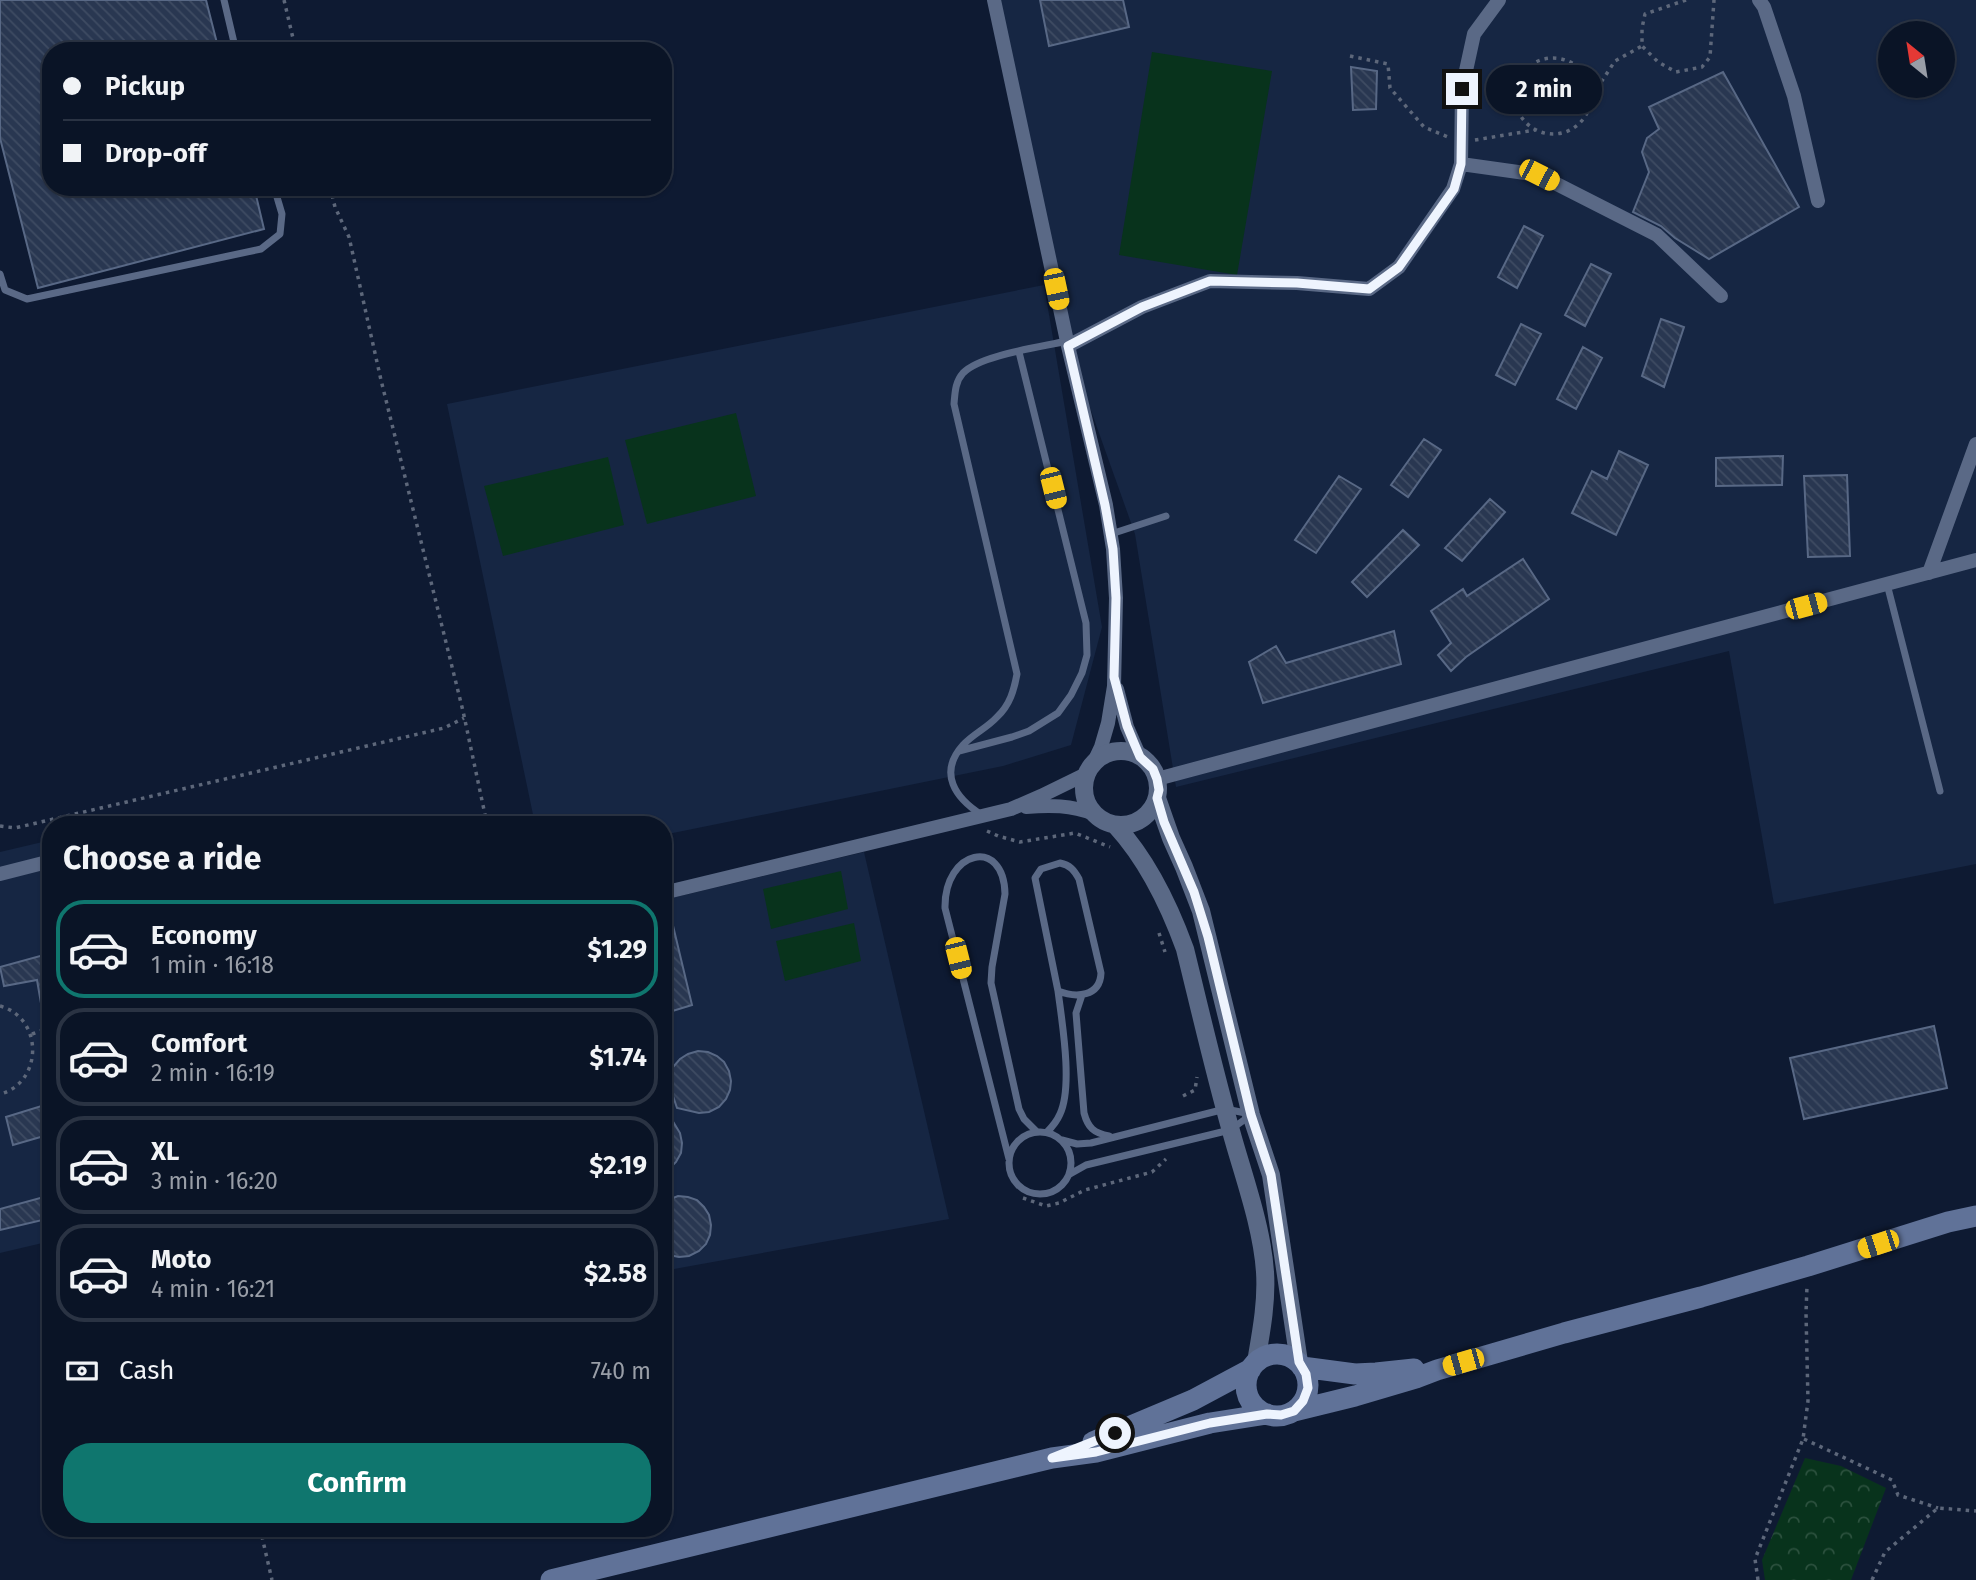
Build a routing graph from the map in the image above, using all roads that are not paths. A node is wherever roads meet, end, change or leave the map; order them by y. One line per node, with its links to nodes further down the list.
1 (224, 0): 5 (lane)
2 (994, 0): 11 (street)
3 (1499, 0): 6 (street)
4 (1759, 0): 8 (street)
5 (234, 42)
6 (1461, 164): 10 (street); 11 (street)
7 (277, 196): 9 (lane)
8 (1818, 201)
9 (0, 274)
10 (1721, 296)
11 (1068, 344): 12 (lane); 15 (street)
12 (1019, 352): 20 (lane); 20 (lane)
13 (1976, 444): 17 (street)
14 (1166, 516): 15 (lane)
15 (1111, 534): 19 (street)
16 (1976, 560): 17 (street)
17 (1929, 573): 18 (street)
18 (1887, 584): 23 (street); 24 (lane)
19 (1114, 677): 21 (street); 22 (street)
20 (958, 751): 28 (lane)
21 (1140, 757): 22 (street); 23 (street)
22 (1090, 769): 26 (street); 27 (street)
23 (1157, 779): 25 (street)
24 (1940, 791)
25 (1157, 798): 29 (street); 36 (street)
26 (1011, 808): 27 (street); 28 (street)
27 (1094, 814): 29 (street)
28 (980, 821): 32 (street)
29 (1116, 826): 35 (street)
30 (42, 863): 31 (street)
31 (0, 874)
32 (672, 891)
33 (1058, 991): 34 (lane); 34 (lane); 39 (lane)
34 (1082, 995): 40 (lane)
35 (1225, 1109): 36 (lane); 37 (street); 40 (lane)
36 (1251, 1115): 37 (lane); 45 (street)
37 (1230, 1129): 43 (lane); 46 (street)
38 (1037, 1132): 39 (lane); 42 (lane); 42 (lane)
39 (1047, 1132): 41 (lane)
40 (1114, 1137): 41 (lane)
41 (1062, 1140): 43 (lane)
42 (1009, 1159): 43 (lane)
43 (1070, 1174)
44 (1976, 1216): 47 (main road)
45 (1300, 1365): 46 (main road); 47 (main road); 48 (main road)
46 (1254, 1366): 49 (main road); 50 (main road)
47 (1437, 1370): 48 (main road)
48 (1294, 1411): 49 (main road)
49 (1267, 1414): 50 (main road)
50 (1052, 1458): 51 (main road)
51 (551, 1580)

